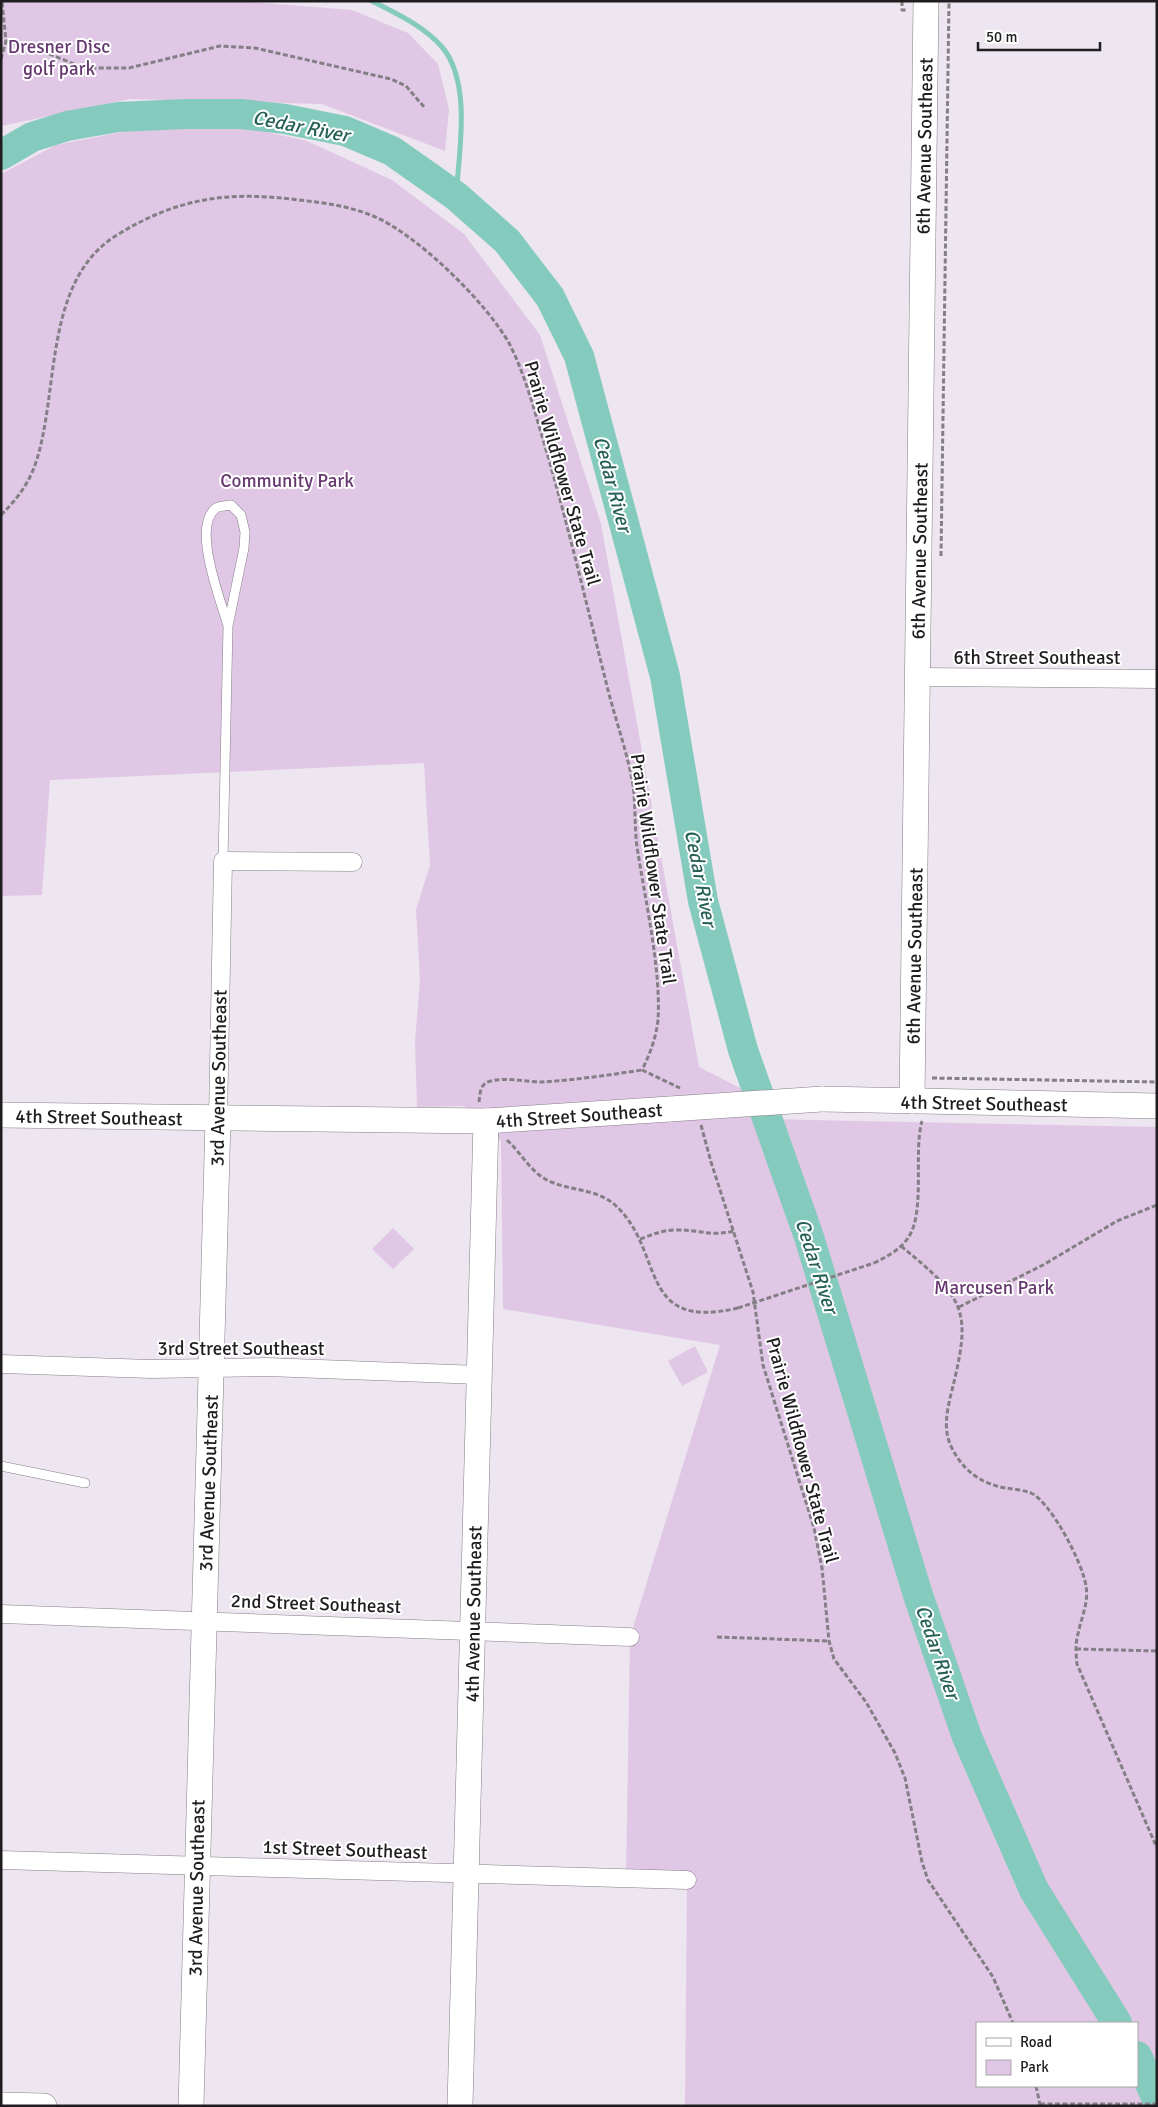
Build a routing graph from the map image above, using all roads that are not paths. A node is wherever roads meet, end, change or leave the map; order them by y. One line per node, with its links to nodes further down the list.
1 (926, 1): 3 (street, 6th Avenue Southeast)
2 (228, 626): 2 (lane); 5 (lane)
3 (917, 677): 4 (street, 6th Street Southeast); 7 (street, 6th Avenue Southeast)
4 (1157, 679)
5 (223, 861): 6 (street); 10 (street, 3rd Avenue Southeast)
6 (353, 862)
7 (920, 1101): 8 (street, 4th Street Southeast); 11 (street, 4th Street Southeast, bridge)
8 (1157, 1106)
9 (1, 1115): 10 (street, 4th Street Southeast)
10 (218, 1119): 11 (street, 4th Street Southeast); 13 (street, 3rd Avenue Southeast)
11 (486, 1121): 14 (street, 4th Avenue Southeast)
12 (1, 1364): 13 (street, 3rd Street Southeast)
13 (211, 1368): 14 (street, 3rd Street Southeast); 18 (street, 3rd Avenue Southeast)
14 (480, 1375): 19 (street, 4th Avenue Southeast)
15 (1, 1466): 16 (lane)
16 (85, 1483)
17 (1, 1614): 18 (street, 2nd Street Southeast)
18 (204, 1620): 19 (street, 2nd Street Southeast); 22 (street, 3rd Avenue Southeast)
19 (473, 1630): 20 (street, 2nd Street Southeast); 23 (street, 4th Avenue Southeast)
20 (630, 1637)
21 (1, 1860): 22 (street, 1st Street Southeast)
22 (196, 1866): 23 (street, 1st Street Southeast); 27 (street, 3rd Avenue Southeast)
23 (467, 1874): 24 (street, 1st Street Southeast); 28 (street, 4th Avenue Southeast)
24 (687, 1880)
25 (1, 2104): 26 (street)
26 (44, 2106)
27 (191, 2106)
28 (460, 2106)

